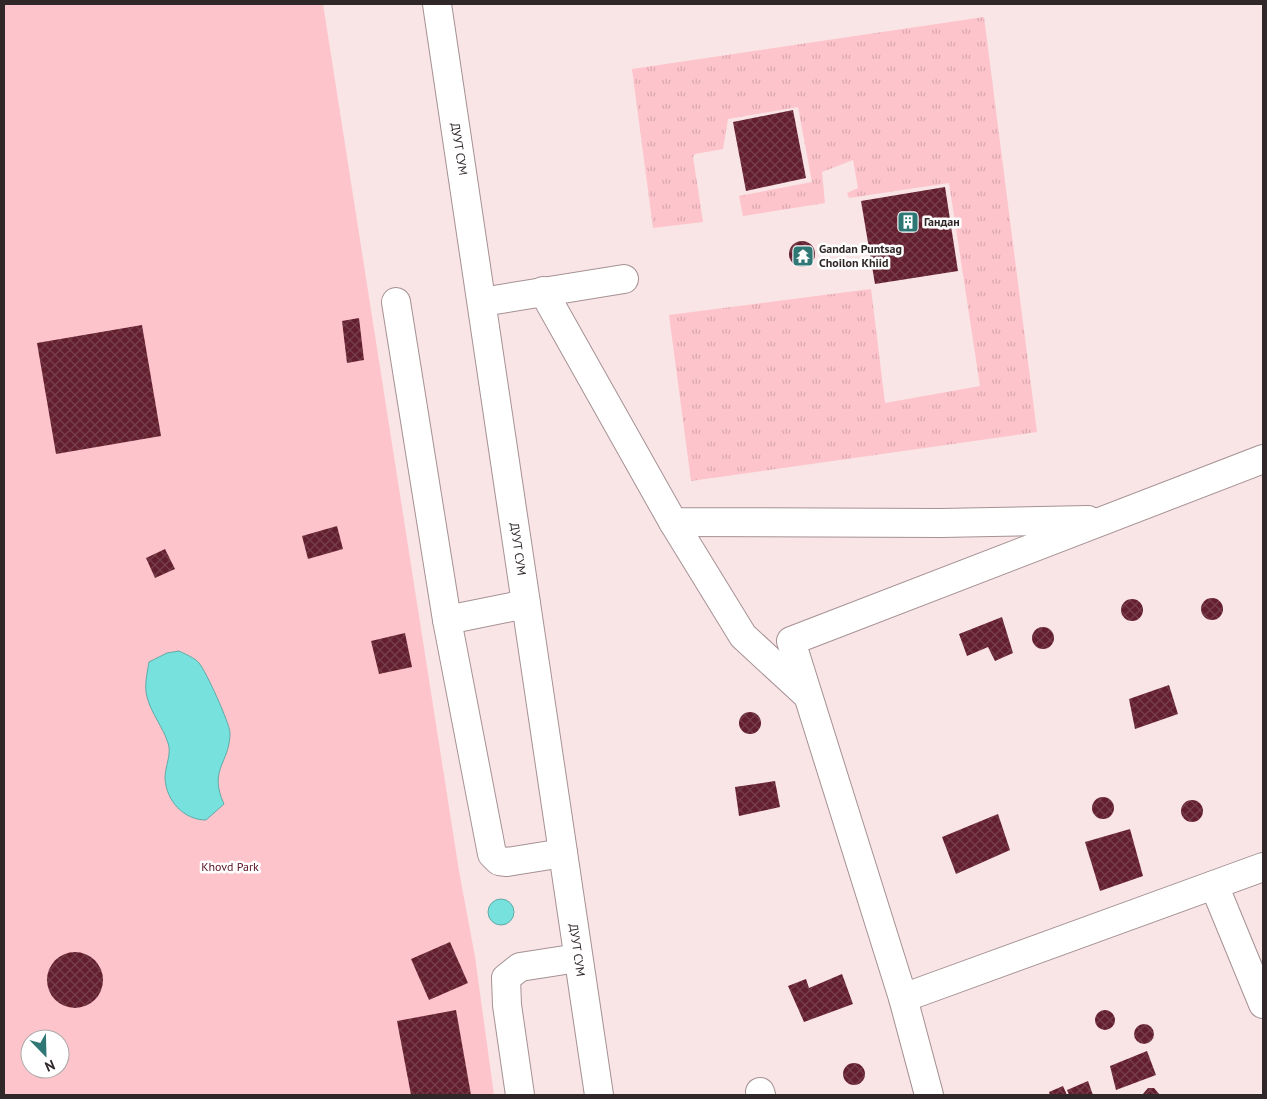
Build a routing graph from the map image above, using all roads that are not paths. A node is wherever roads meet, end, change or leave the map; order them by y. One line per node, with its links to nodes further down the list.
1 (437, 4): 5 (street, ДУУТ СУМ)
2 (624, 279): 3 (street)
3 (543, 291): 5 (street); 8 (street)
4 (396, 302): 10 (street)
5 (482, 302): 9 (street, ДУУТ СУМ)
6 (1263, 459): 7 (street)
7 (1107, 519): 8 (street); 11 (street)
8 (673, 522): 11 (street)
9 (526, 604): 10 (street); 12 (street, ДУУТ СУМ)
10 (447, 620): 12 (street)
11 (808, 695): 16 (street)
12 (563, 853): 15 (street, ДУУТ СУМ)
13 (1263, 867): 14 (street)
14 (1214, 885): 16 (street); 17 (street)
15 (578, 958): 18 (street); 19 (street, ДУУТ СУМ)
16 (903, 998): 20 (street)
17 (1263, 1004)
18 (520, 1095)
19 (599, 1095)
20 (929, 1095)

